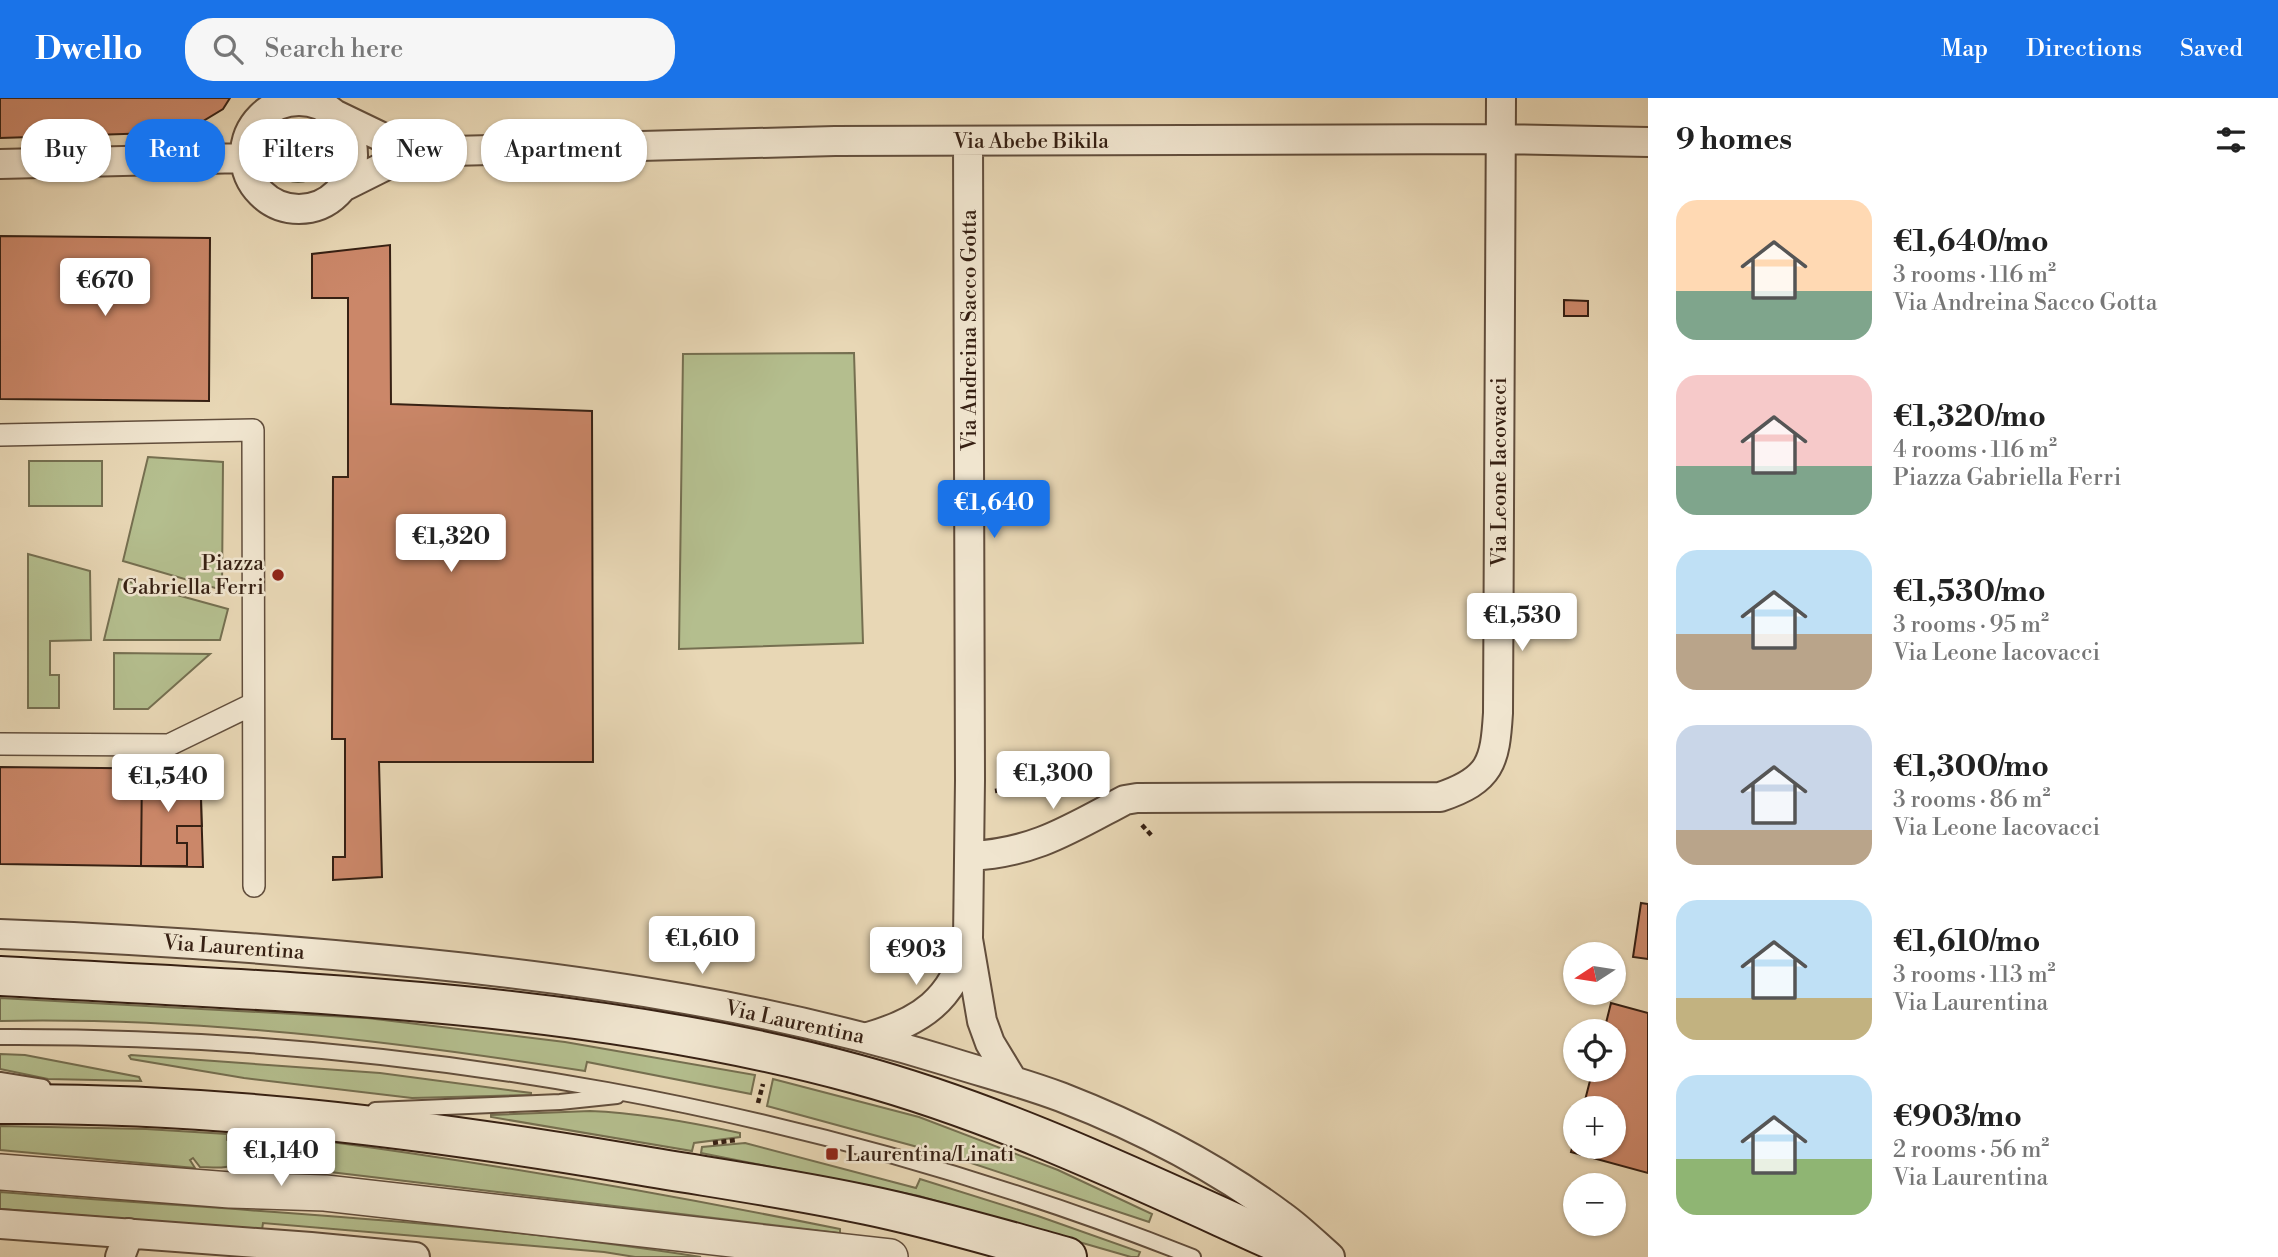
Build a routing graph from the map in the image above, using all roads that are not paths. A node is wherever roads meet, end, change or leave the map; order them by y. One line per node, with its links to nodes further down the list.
1 (1501, 98): 5 (street, Via Leone Iacovacci)
2 (333, 114): 3 (street); 4 (street, Via Abebe Bikila); 13 (street)
3 (261, 119)
4 (372, 133)
5 (1501, 139): 6 (street, Via Abebe Bikila); 7 (street, Via Abebe Bikila); 17 (street, Via Leone Iacovacci)
6 (968, 141): 8 (street, Via Abebe Bikila); 17 (street, Via Andreina Sacco Gotta)
7 (1648, 142)
8 (467, 151)
9 (239, 158): 10 (street)
10 (0, 164)
11 (372, 172): 13 (street, Via Abebe Bikila)
12 (252, 182): 13 (street)
13 (343, 187)
14 (0, 435): 15 (street)
15 (253, 704): 16 (street); 18 (street)
16 (0, 744)
17 (970, 856): 20 (street, Via Andreina Sacco Gotta)
18 (254, 886)
19 (0, 933): 23 (street, Via Laurentina)
20 (968, 939): 23 (street); 25 (street)
21 (0, 976): 37 (main road, Via Laurentina)
22 (0, 1037): 26 (lane)
23 (868, 1037): 25 (street, Via Laurentina)
24 (0, 1080): 28 (lane)
25 (1013, 1081): 38 (street, Via Laurentina)
26 (638, 1094): 29 (lane); 36 (lane)
27 (0, 1104): 28 (main road)
28 (151, 1105): 29 (main road)
29 (304, 1118): 35 (main road)
30 (0, 1172): 34 (street)
31 (0, 1224): 32 (street)
32 (124, 1245): 33 (street)
33 (415, 1257)
34 (890, 1257)
35 (1067, 1257)
36 (1193, 1257)
37 (1310, 1257)
38 (1330, 1257)

